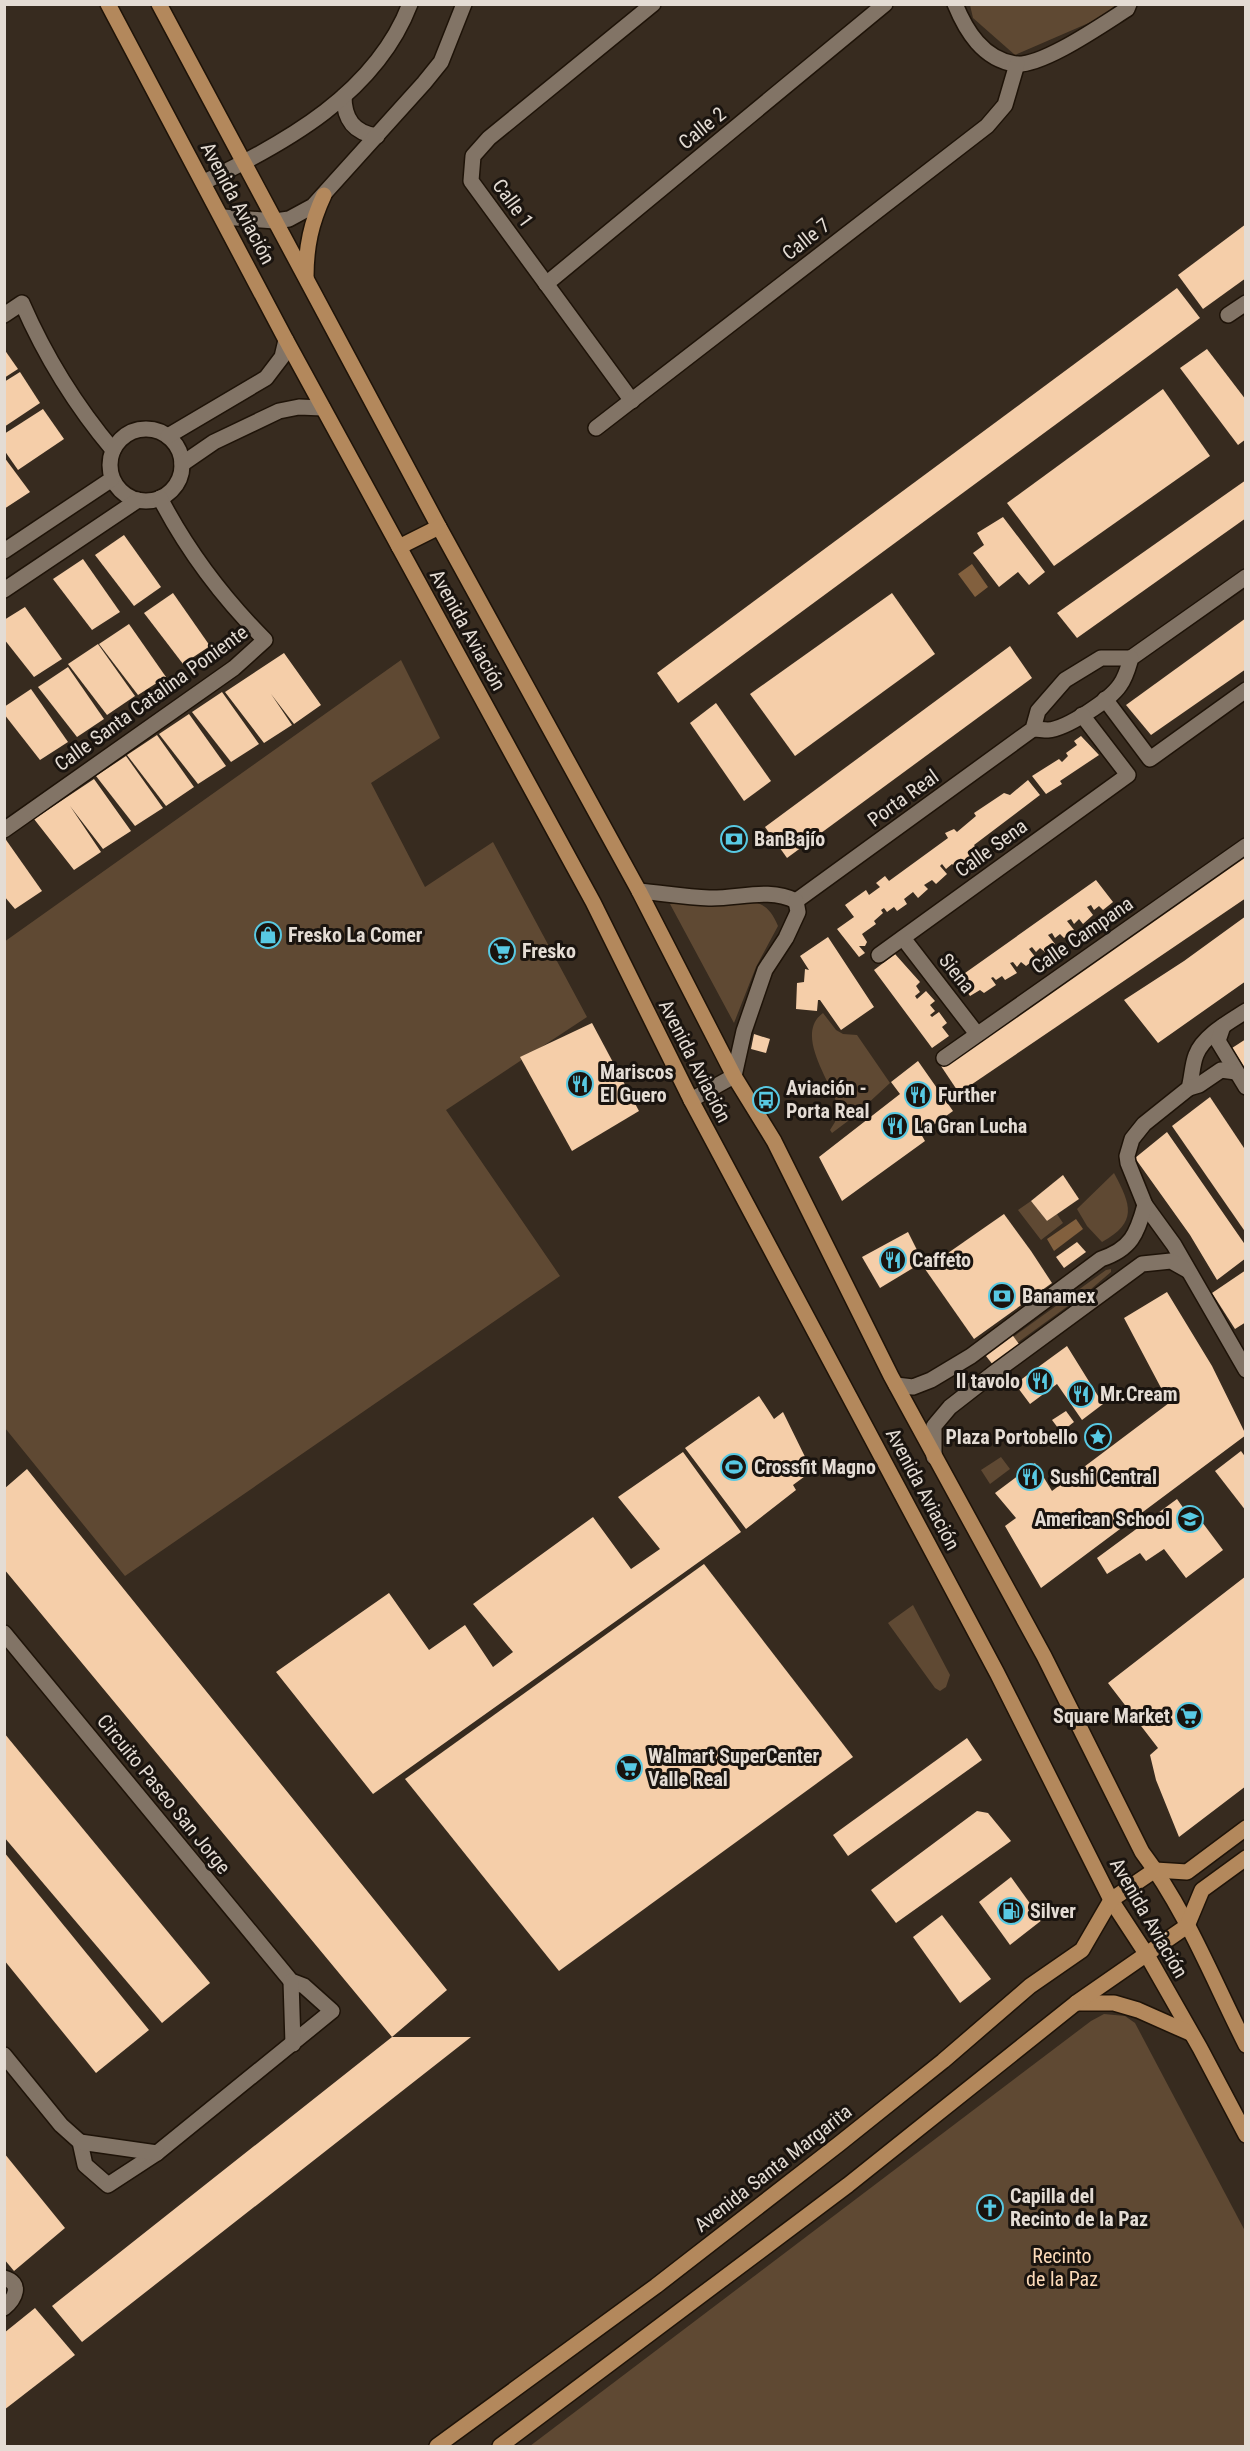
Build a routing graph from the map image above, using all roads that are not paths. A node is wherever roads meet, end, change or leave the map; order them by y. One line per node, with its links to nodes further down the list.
1 (108, 4): 13 (main road, Avenida Aviación)
2 (159, 4): 12 (main road, Avenida Aviación)
3 (410, 4): 10 (street)
4 (464, 4): 11 (street)
5 (653, 4): 18 (street, Calle 1)
6 (885, 4): 18 (street, Calle 2)
7 (955, 4): 9 (street)
8 (1129, 4): 9 (street)
9 (1017, 64): 23 (street, Calle 7)
10 (344, 96): 11 (street); 12 (street)
11 (377, 136): 14 (street)
12 (245, 163): 13 (street); 16 (main road, Avenida Aviación)
13 (204, 182): 15 (main road, Avenida Aviación)
14 (324, 195): 16 (street); 17 (main road)
15 (223, 217): 16 (street); 22 (main road, Avenida Aviación)
16 (275, 221): 17 (main road, Avenida Aviación)
17 (306, 280): 32 (main road, Avenida Aviación)
18 (546, 284): 23 (street, Calle 1)
19 (1245, 303): 21 (street)
20 (4, 315): 27 (street)
21 (1228, 315)
22 (286, 340): 24 (main road, Avenida Aviación); 26 (street)
23 (632, 401): 25 (street, Calle 7)
24 (323, 408): 28 (street); 33 (main road, Avenida Aviación)
25 (596, 428)
26 (168, 436): 27 (street); 28 (street)
27 (113, 450): 29 (street)
28 (182, 464): 30 (street)
29 (112, 479): 31 (street); 34 (street)
30 (160, 498): 31 (street); 42 (street, Calle Santa Catalina Poniente)
31 (138, 500): 36 (street)
32 (439, 527): 33 (main road); 44 (main road, Avenida Aviación)
33 (399, 547): 56 (main road, Avenida Aviación)
34 (4, 550)
35 (1245, 577): 37 (street)
36 (4, 590)
37 (1131, 658): 39 (street, Porta Real); 41 (street)
38 (1245, 690): 39 (street)
39 (1105, 699): 40 (street, Porta Real)
40 (1082, 715): 41 (street, Porta Real); 46 (street, Calle Sena)
41 (1034, 729): 45 (street, Porta Real)
42 (4, 830)
43 (1245, 846): 50 (street, Calle Campana)
44 (639, 891): 45 (street); 53 (main road, Avenida Aviación)
45 (796, 901): 53 (street)
46 (903, 938): 47 (street, Calle Sena); 50 (street, Siena)
47 (879, 955)
48 (1245, 1011): 49 (street)
49 (1223, 1026): 52 (street); 55 (street)
50 (977, 1034): 51 (street, Calle Campana)
51 (944, 1058)
52 (1236, 1072): 54 (street); 55 (street)
53 (734, 1076): 56 (street); 63 (main road, Avenida Aviación)
54 (1245, 1087)
55 (1189, 1088): 57 (street)
56 (691, 1100): 69 (main road, Avenida Aviación)
57 (1145, 1205): 58 (street); 60 (street)
58 (1187, 1270): 59 (street); 62 (street)
59 (1240, 1346): 61 (street)
60 (970, 1356): 62 (street); 63 (street)
61 (1245, 1370)
62 (987, 1378): 64 (street)
63 (896, 1384): 64 (main road, Avenida Aviación)
64 (934, 1457): 68 (main road, Avenida Aviación)
65 (4, 1633): 72 (street, Circuito Paseo San Jorge)
66 (1245, 1828): 68 (main road)
67 (1245, 1858): 70 (main road)
68 (1155, 1870): 69 (main road); 70 (main road, Avenida Aviación)
69 (1111, 1900): 71 (main road, Avenida Aviación); 83 (main road, Avenida Santa Margarita)
70 (1187, 1926): 71 (main road); 76 (main road, Avenida Aviación)
71 (1147, 1955): 73 (main road); 74 (main road, Avenida Aviación)
72 (291, 1981): 75 (street); 75 (street, Circuito Paseo San Jorge)
73 (1076, 2003): 74 (main road); 84 (main road)
74 (1190, 2033): 78 (main road, Avenida Aviación)
75 (292, 2044): 80 (street, Circuito Paseo San Jorge)
76 (1245, 2045)
77 (4, 2055): 79 (street, Circuito Paseo San Jorge)
78 (1245, 2135)
79 (80, 2142): 80 (street); 80 (street, Circuito Paseo San Jorge)
80 (157, 2153)
81 (4, 2278): 82 (street)
82 (4, 2308)
83 (437, 2446)
84 (501, 2446)

